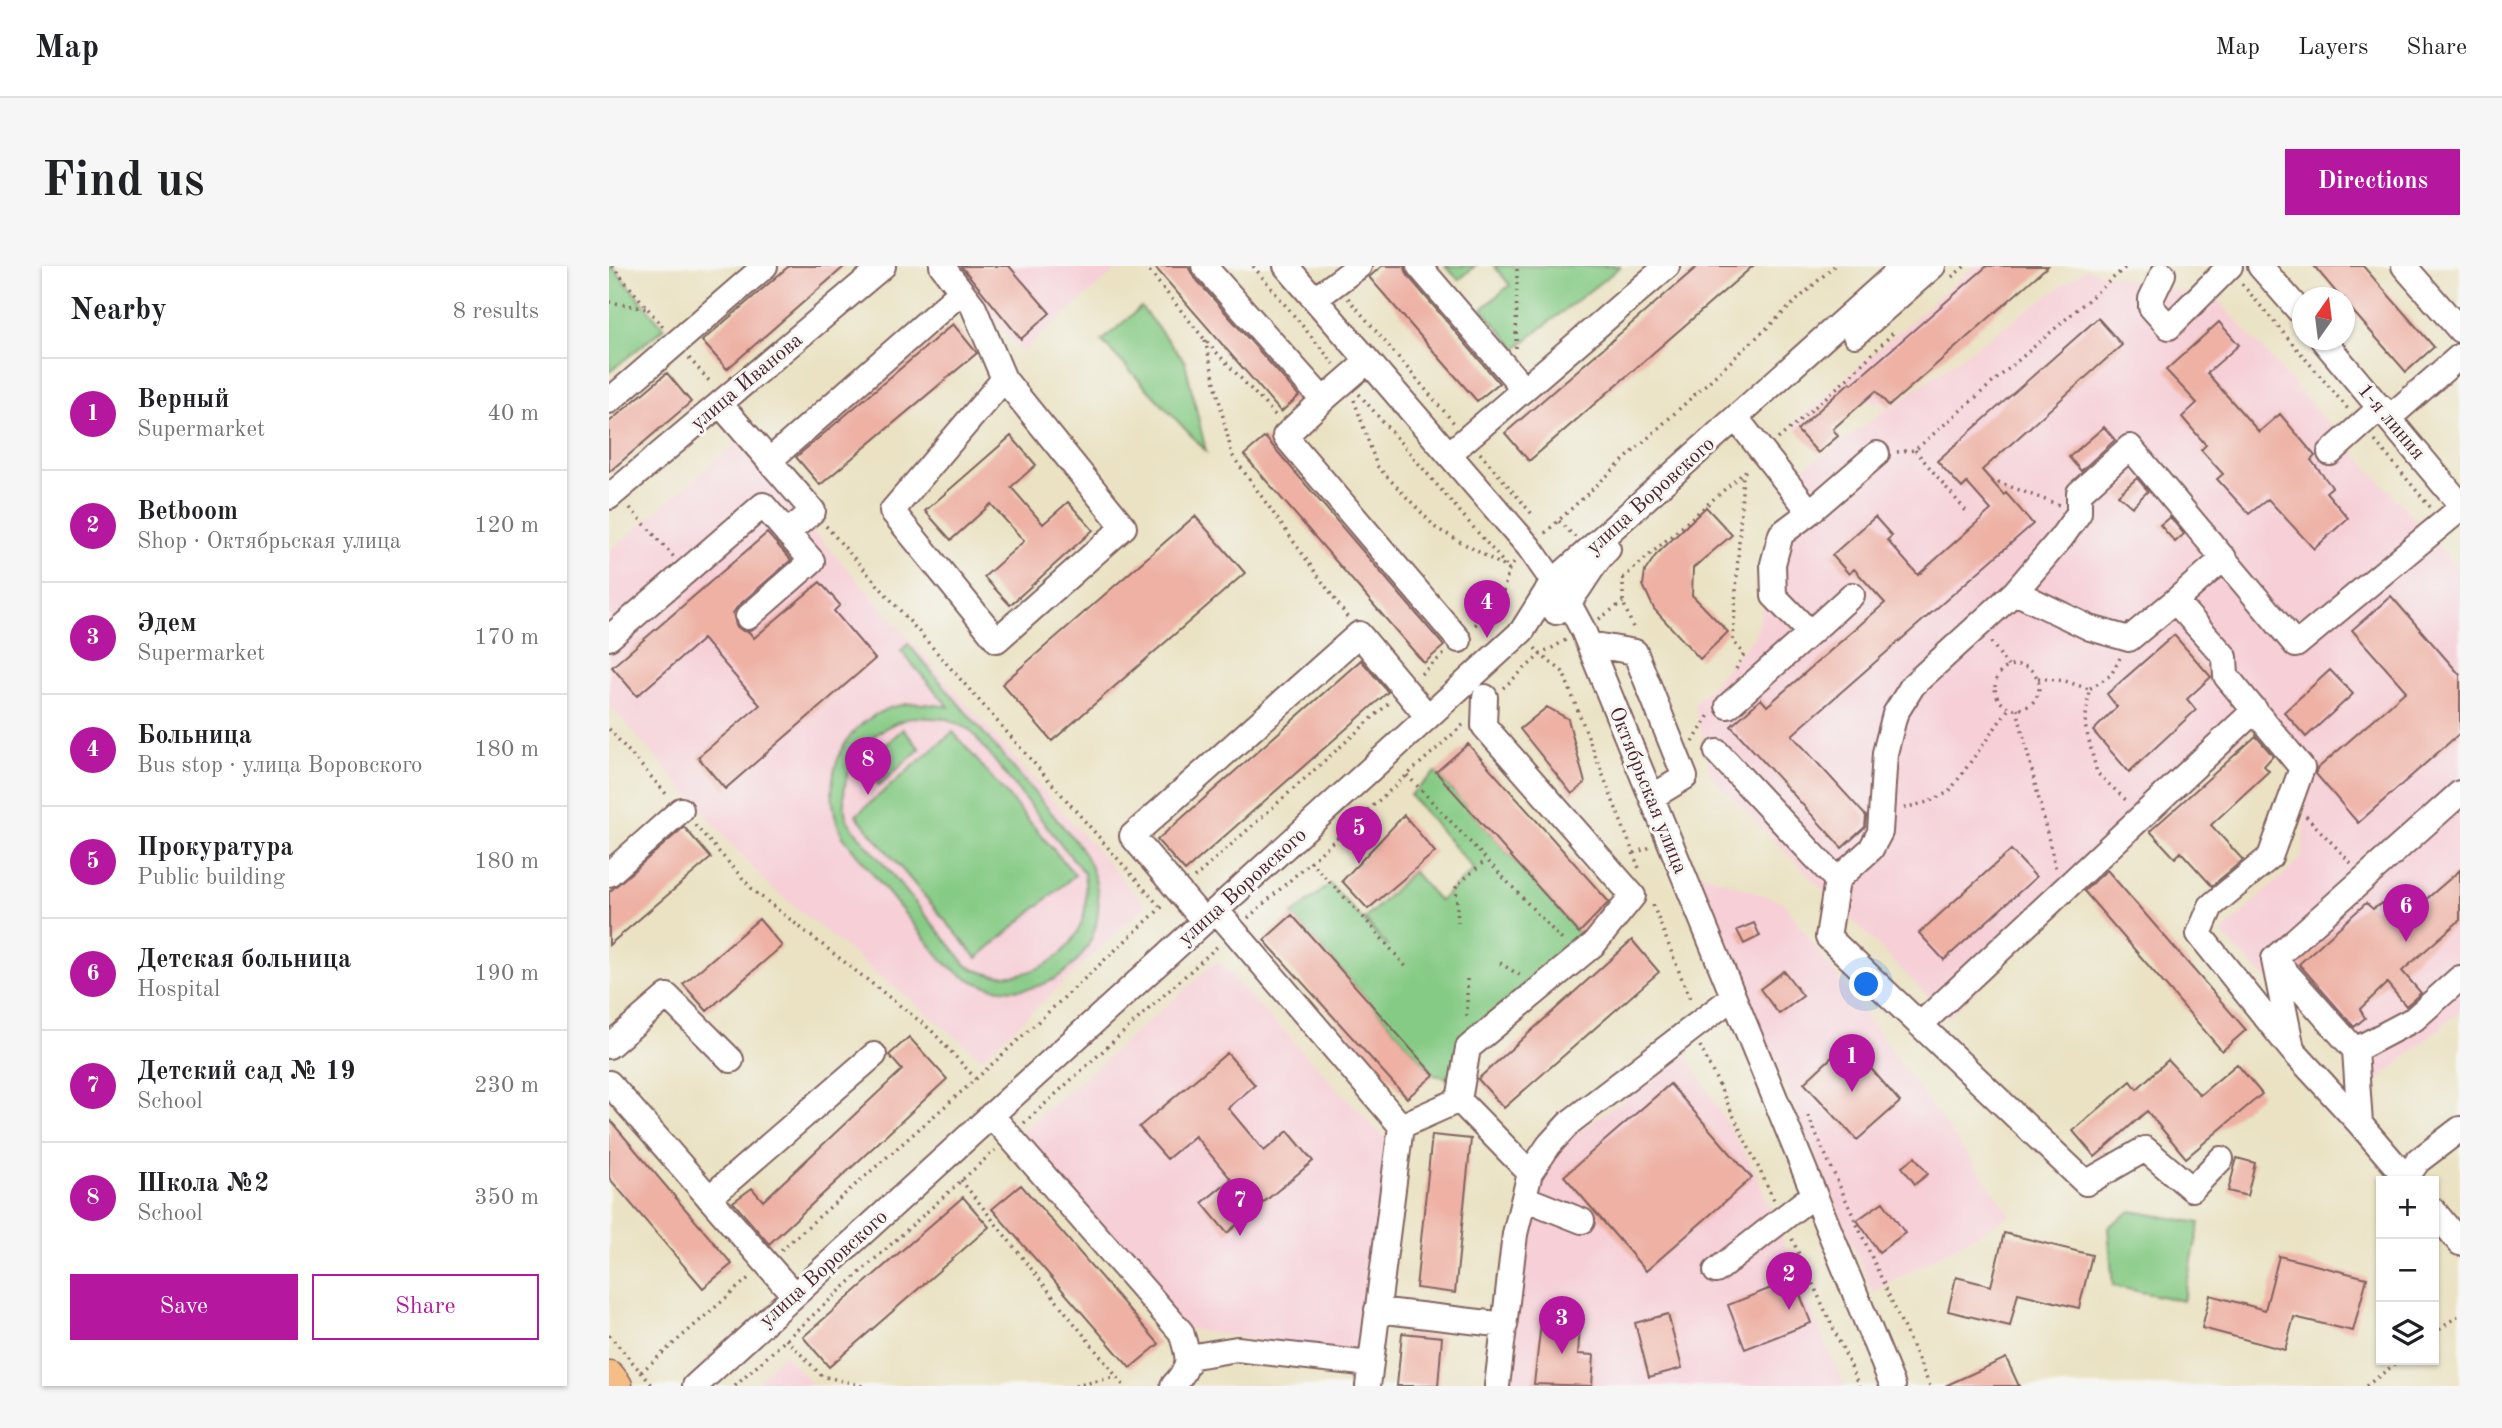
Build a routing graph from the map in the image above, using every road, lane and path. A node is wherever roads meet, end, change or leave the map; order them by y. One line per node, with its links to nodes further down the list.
1 (612, 266): 27 (path)
2 (765, 266): 31 (street)
3 (883, 266): 39 (street, улица Иванова)
4 (942, 266): 24 (street)
5 (1145, 266): 30 (path)
6 (1204, 266): 40 (street)
7 (1253, 266): 37 (path)
8 (1286, 266): 23 (street, Октябрьская улица)
9 (1306, 266): 23 (street)
10 (1359, 266): 23 (street)
11 (1419, 266): 38 (street)
12 (1517, 266): 32 (path)
13 (1667, 266): 38 (street)
14 (1834, 266): 61 (path)
15 (1965, 266): 21 (path)
16 (2127, 266): 47 (path)
17 (2260, 266): 26 (street)
18 (1901, 267): 43 (street, улица Воровского)
19 (2229, 267): 22 (street); 44 (path)
20 (2413, 271): 29 (street)
21 (1940, 273): 43 (street)
22 (2163, 274)
23 (1326, 291): 35 (street, Октябрьская улица); 46 (street); 46 (path)
24 (961, 292): 36 (street); 51 (street)
25 (609, 302): 27 (path)
26 (2292, 303)
27 (648, 309): 31 (path)
28 (1902, 324): 48 (path)
29 (2460, 330)
30 (1205, 340): 45 (path); 74 (path)
31 (677, 342): 39 (path); 41 (street)
32 (1516, 348)
33 (2332, 350): 42 (street, 1-я линия)
34 (2460, 355): 42 (street)
35 (1368, 361): 37 (street); 46 (street, Октябрьская улица)
36 (1004, 379): 36 (street)
37 (1347, 380): 40 (street); 63 (path); 63 (path)
38 (1524, 389): 46 (street)
39 (717, 396): 51 (street); 54 (street, улица Иванова)
40 (1322, 400): 45 (street)
41 (609, 401)
42 (2386, 412): 44 (street); 58 (street, 1-я линия)
43 (1740, 424): 48 (street); 65 (street, улица Воровского)
44 (2361, 425): 49 (street); 58 (path)
45 (1290, 430): 78 (street)
46 (1458, 446): 61 (street, Октябрьская улица); 61 (path)
47 (1915, 450): 50 (path); 56 (path)
48 (1764, 453): 52 (path); 57 (street)
49 (2330, 453)
50 (1877, 454): 57 (street)
51 (769, 461): 55 (street)
52 (1743, 474): 75 (path); 80 (path)
53 (1998, 482): 59 (path)
54 (618, 500): 64 (path)
55 (813, 511): 60 (street); 106 (path)
56 (1966, 511)
57 (1810, 512): 73 (street)
58 (2454, 512): 62 (street)
59 (2080, 513): 62 (street); 66 (street)
60 (787, 533): 64 (street); 70 (street)
61 (1534, 536): 63 (path); 65 (street, Октябрьская улица)
62 (2224, 558): 68 (street)
63 (1509, 569): 69 (path)
64 (686, 572): 76 (street)
65 (1565, 588): 72 (street, улица Воровского); 75 (street, Октябрьская улица)
66 (2015, 592): 71 (street); 77 (street)
67 (1852, 595): 73 (street)
68 (2175, 601): 77 (street); 88 (street)
69 (1500, 603): 72 (path); 78 (path)
70 (748, 617)
71 (1980, 625): 79 (path); 98 (street)
72 (1522, 631): 89 (street, улица Воровского)
73 (1810, 633): 86 (street)
74 (1359, 635): 82 (street); 106 (street)
75 (1592, 636): 84 (path); 92 (street); 95 (street, Октябрьская улица)
76 (609, 638)
77 (2129, 639): 83 (path)
78 (1459, 640): 82 (path)
79 (2008, 666): 81 (path); 85 (path)
80 (1731, 677)
81 (2038, 678): 83 (path); 87 (path)
82 (1405, 689): 89 (street); 106 (path)
83 (2089, 689): 99 (path)
84 (1485, 701): 93 (path); 110 (street)
85 (2010, 707): 87 (path); 98 (path)
86 (1720, 708): 92 (path)
87 (2017, 709): 105 (path)
88 (2255, 710): 96 (street); 99 (street)
89 (1428, 717): 107 (street, улица Воровского)
90 (609, 729): 97 (path)
91 (1717, 752): 104 (street)
92 (1678, 759): 95 (street)
93 (1407, 775): 100 (path); 101 (path)
94 (2460, 793): 111 (street)
95 (1656, 794): 115 (street, Октябрьская улица); 167 (street)
96 (2290, 800): 102 (path); 119 (street)
97 (681, 810): 103 (street); 123 (path)
98 (1882, 813): 104 (street)
99 (2143, 816): 105 (street)
100 (1486, 860): 108 (path); 110 (path)
101 (1310, 861): 109 (path); 112 (path)
102 (2359, 871)
103 (609, 874)
104 (1837, 880): 116 (street)
105 (2061, 893): 116 (street)
106 (1170, 900): 107 (street); 123 (path)
107 (1210, 915): 109 (street); 127 (street, улица Воровского)
108 (1458, 923)
109 (1234, 931): 129 (street); 131 (path)
110 (1578, 957): 118 (street)
111 (2274, 959): 119 (street); 120 (street)
112 (1408, 969)
113 (2460, 978): 120 (street)
114 (1467, 979): 118 (path)
115 (1733, 997): 133 (street); 137 (street, Октябрьская улица)
116 (1920, 1026): 132 (street)
117 (609, 1046): 122 (street)
118 (1468, 1048): 125 (street)
119 (2292, 1050): 128 (street)
120 (2355, 1050): 128 (street)
121 (874, 1055): 138 (street)
122 (731, 1060)
123 (976, 1079): 143 (path)
124 (609, 1083): 138 (street)
125 (1459, 1100): 129 (street); 133 (street)
126 (1807, 1113): 168 (path)
127 (991, 1115): 131 (street); 145 (street, улица Воровского)
128 (2360, 1124): 134 (street)
129 (1401, 1126): 146 (street)
130 (2460, 1129): 135 (street)
131 (1009, 1137): 136 (path); 152 (street)
132 (2221, 1159)
133 (1530, 1173): 139 (street)
134 (2405, 1176)
135 (2410, 1176)
136 (961, 1180): 151 (path); 156 (path)
137 (1814, 1195): 144 (street); 166 (street, Октябрьская улица)
138 (709, 1198): 143 (street)
139 (1524, 1198): 141 (street); 148 (street)
140 (2439, 1217): 142 (street)
141 (1583, 1221)
142 (2460, 1243)
143 (766, 1263): 145 (street); 157 (path)
144 (1716, 1270)
145 (794, 1295): 159 (street, улица Воровского)
146 (1377, 1310): 148 (street); 154 (street)
147 (2460, 1314): 149 (path)
148 (1504, 1325): 165 (street)
149 (2439, 1330)
150 (609, 1335): 157 (path)
151 (786, 1339): 160 (path); 161 (path)
152 (1189, 1357): 154 (street); 164 (street)
153 (2393, 1365): 169 (path)
154 (1369, 1375)
155 (609, 1377): 157 (main road)
156 (1116, 1377): 162 (path); 163 (path)
157 (629, 1379): 158 (path)
158 (651, 1385)
159 (695, 1386)
160 (735, 1386)
161 (864, 1386)
162 (1075, 1386)
163 (1124, 1386)
164 (1173, 1386)
165 (1497, 1386)
166 (1893, 1386)
167 (1908, 1386)
168 (1930, 1386)
169 (2366, 1386)

